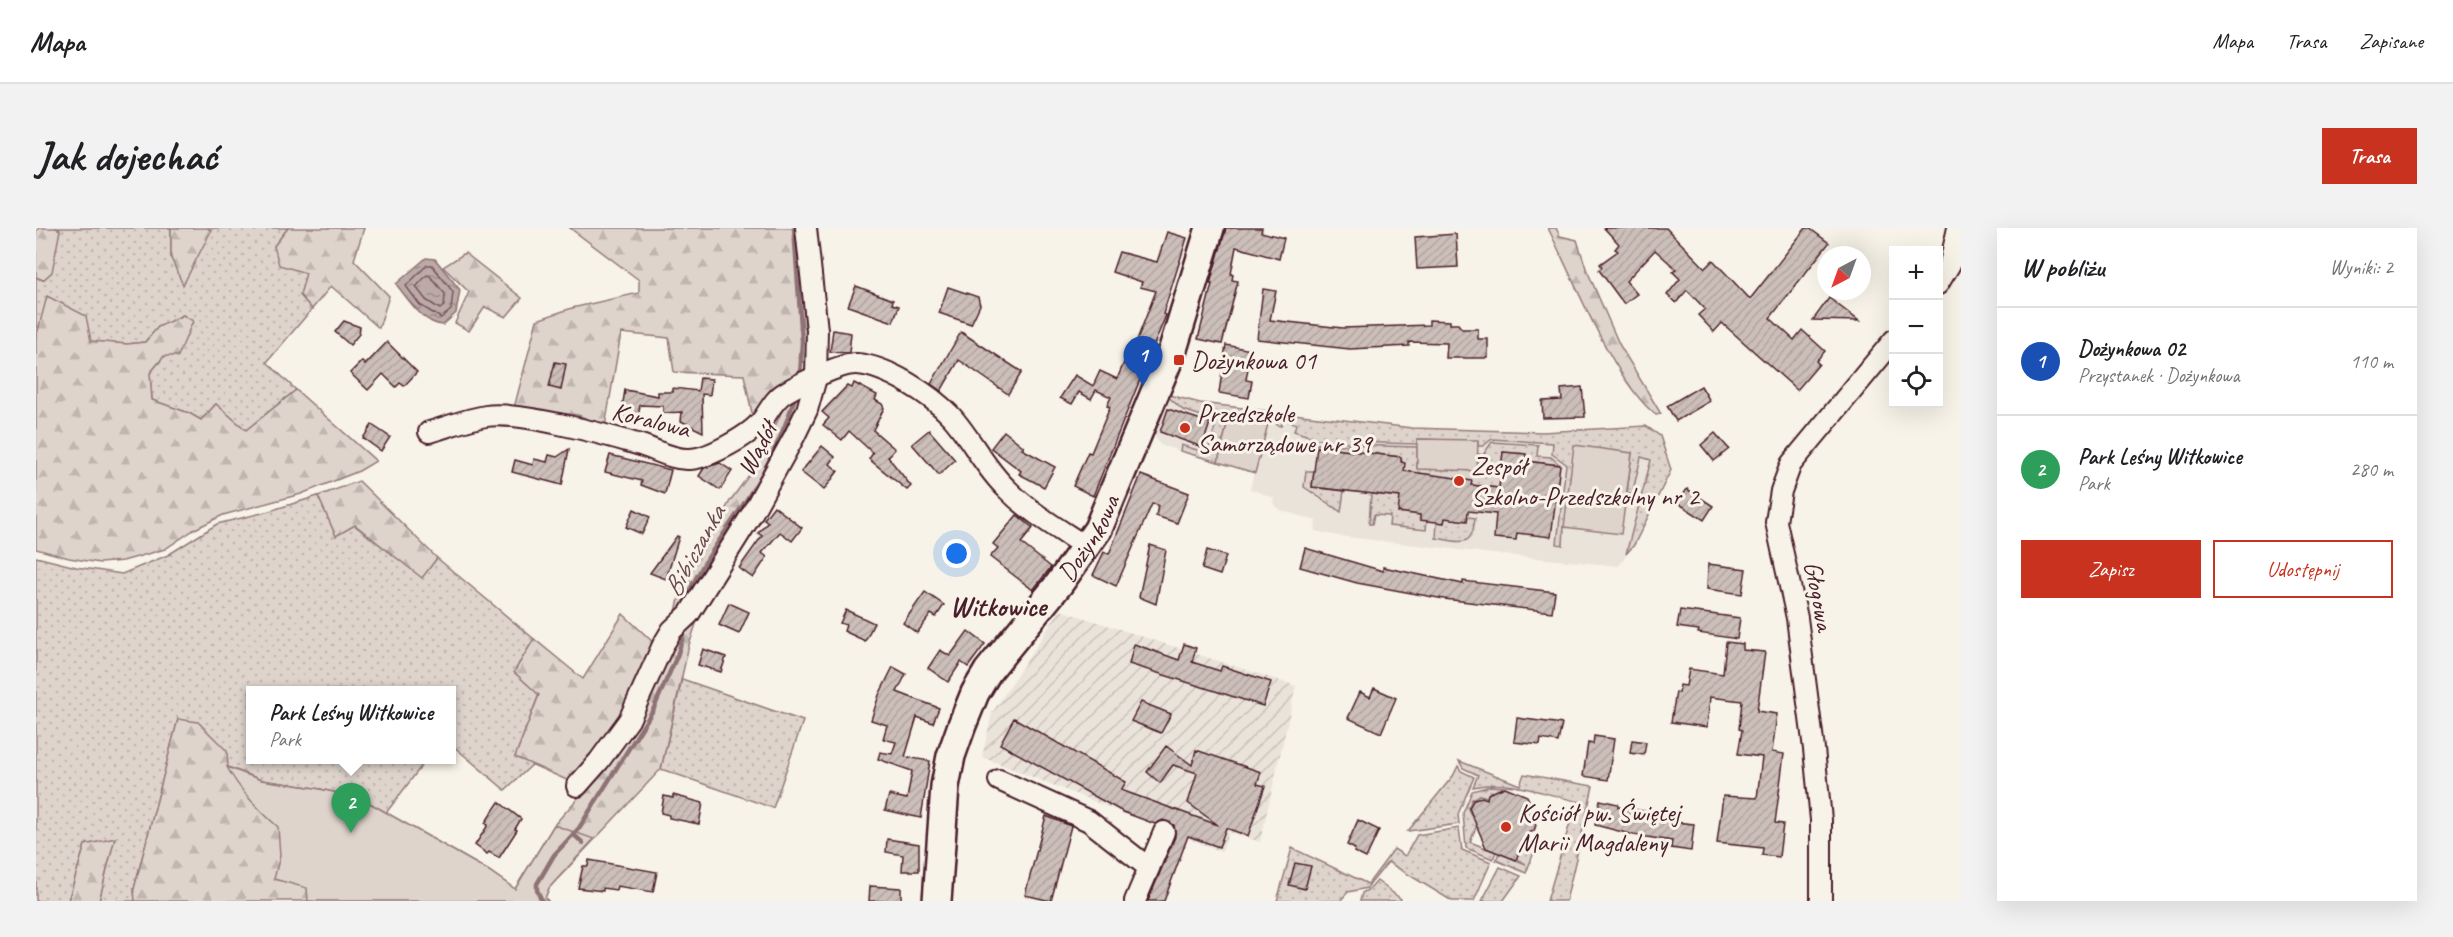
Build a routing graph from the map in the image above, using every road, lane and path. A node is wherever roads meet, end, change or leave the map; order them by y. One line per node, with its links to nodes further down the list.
1 (806, 228): 6 (street, Wądół)
2 (1210, 228): 8 (street, Dożynkowa)
3 (1958, 228): 4 (street)
4 (1943, 276)
5 (1889, 345): 15 (street, Głogowa)
6 (811, 381): 7 (street, Koralowa); 8 (street, Koralowa); 10 (street, Wądół)
7 (429, 432)
8 (1086, 547): 13 (street, Dożynkowa)
9 (999, 780): 12 (street)
10 (577, 786)
11 (1164, 832): 12 (street)
12 (1149, 868): 14 (street)
13 (937, 901)
14 (1135, 901)
15 (1821, 901)

